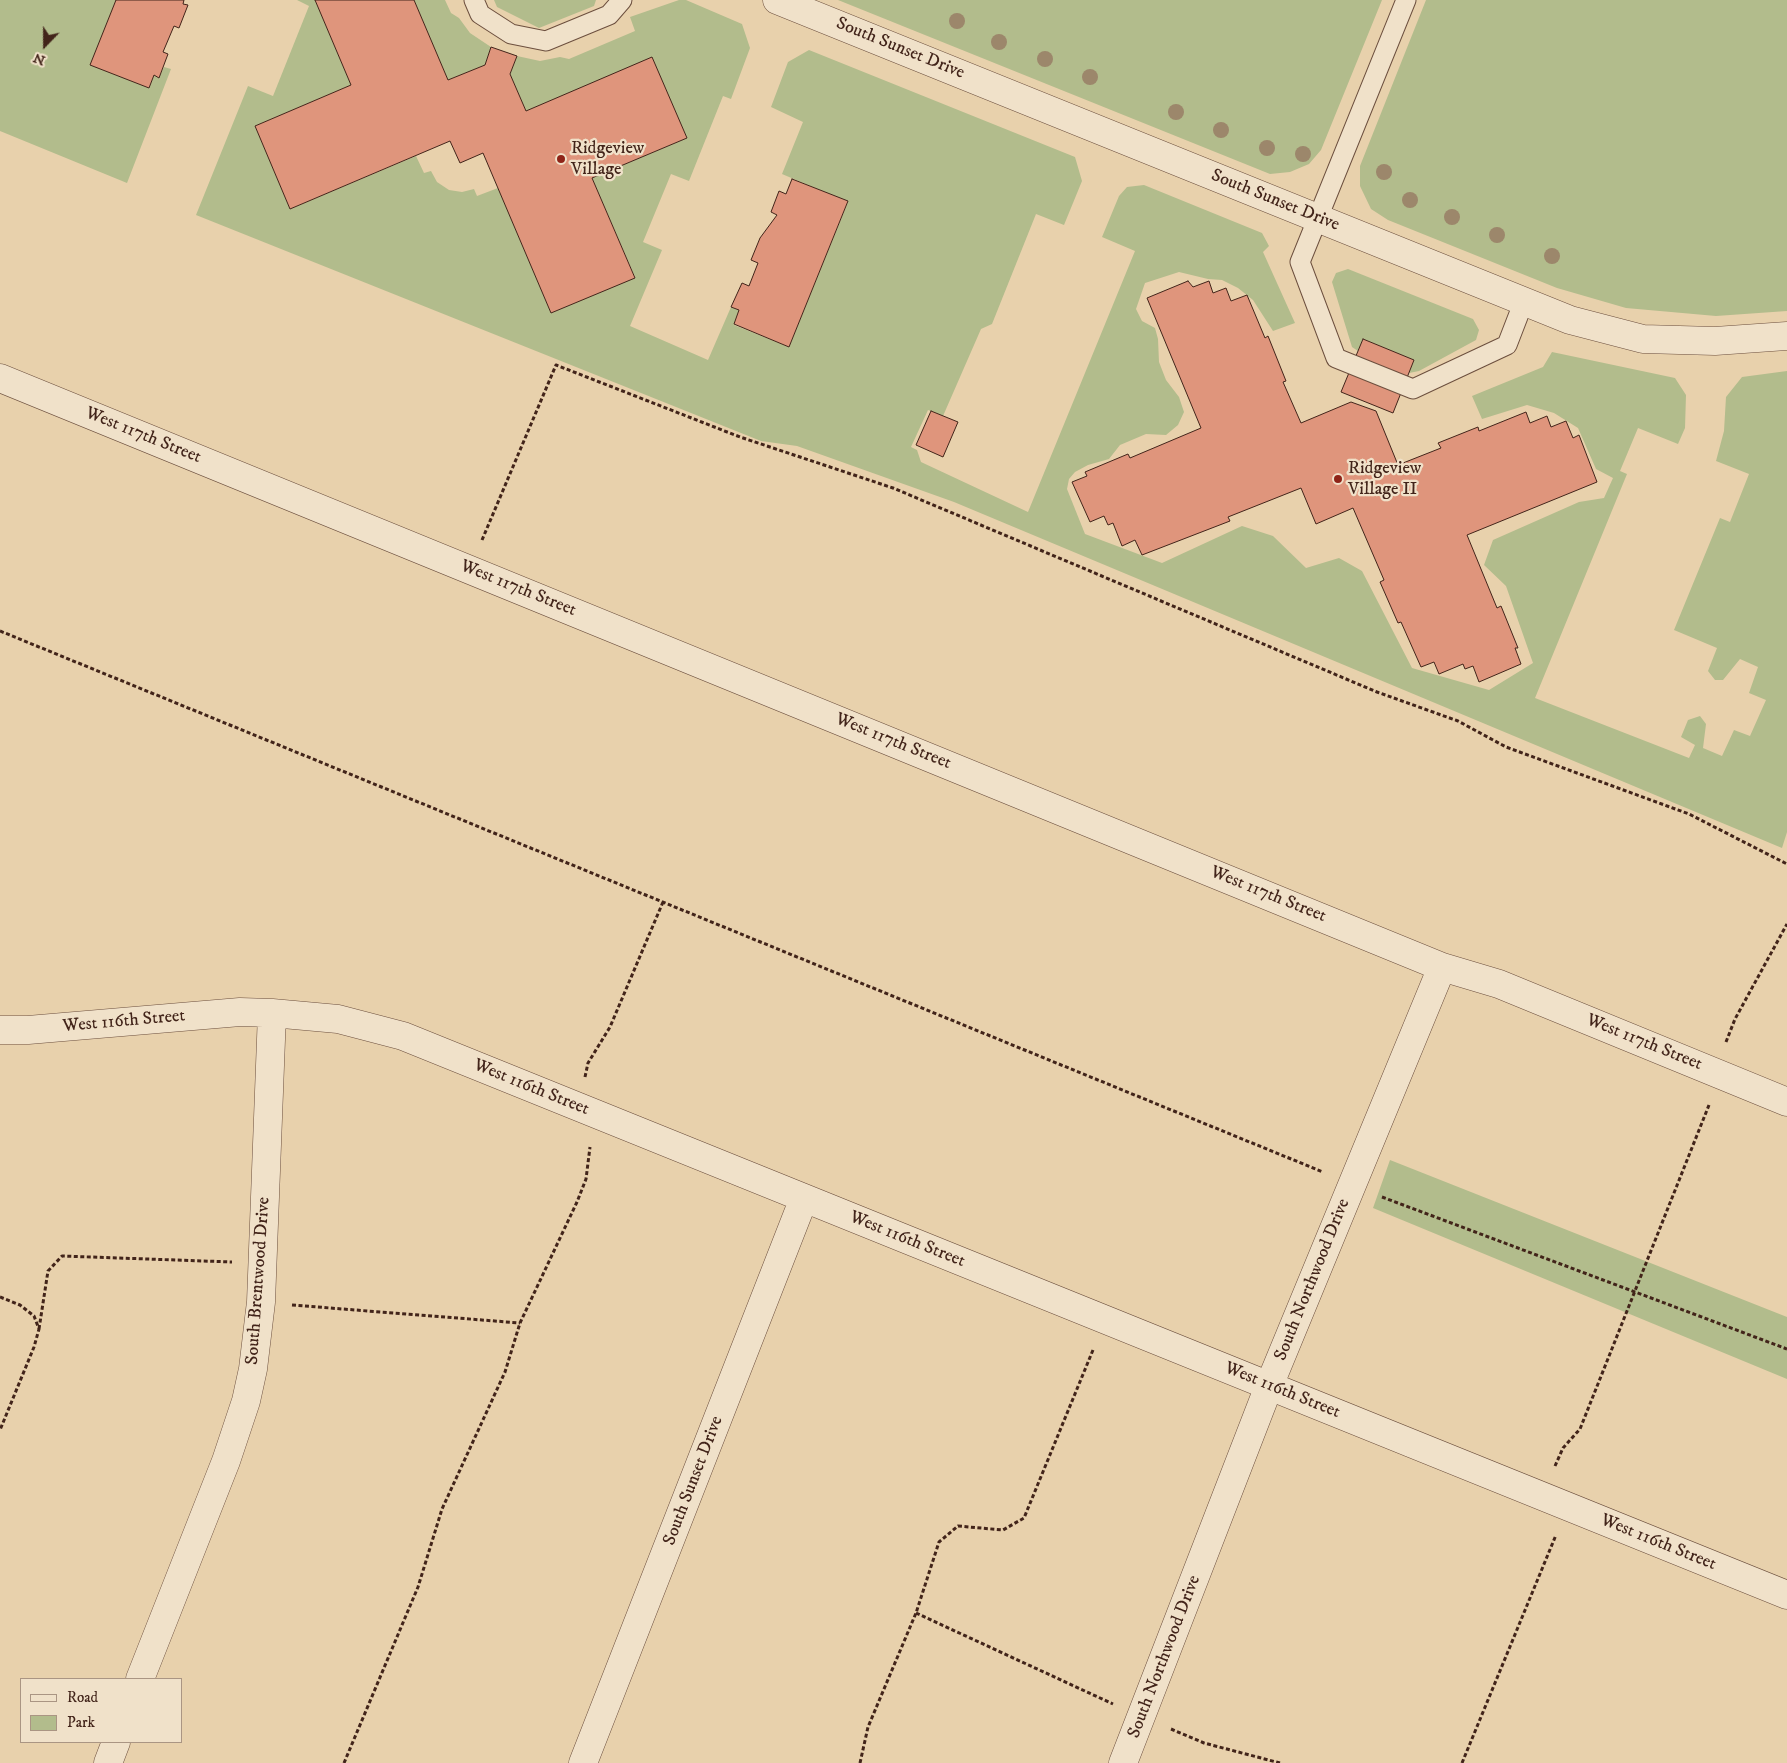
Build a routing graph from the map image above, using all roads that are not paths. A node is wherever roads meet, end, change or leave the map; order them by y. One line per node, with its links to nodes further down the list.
1 (474, 0): 2 (lane)
2 (622, 0)
3 (777, 0): 5 (street, South Sunset Drive)
4 (1406, 0): 5 (lane)
5 (1317, 218): 6 (street, South Sunset Drive); 6 (lane)
6 (1524, 301): 7 (street, South Sunset Drive)
7 (1787, 336)
8 (0, 378): 9 (street, West 117th Street)
9 (1442, 966): 12 (street, West 117th Street); 14 (street, South Northwood Drive)
10 (272, 1012): 11 (street, West 116th Street); 13 (street, West 116th Street); 16 (street, South Brentwood Drive)
11 (0, 1030)
12 (1787, 1102)
13 (804, 1198): 14 (street, West 116th Street); 19 (street, South Sunset Drive)
14 (1270, 1386): 15 (street, West 116th Street); 20 (street, South Northwood Drive)
15 (1787, 1595)
16 (140, 1678)
17 (116, 1743): 18 (street)
18 (108, 1763)
19 (583, 1763)
20 (1123, 1763)

